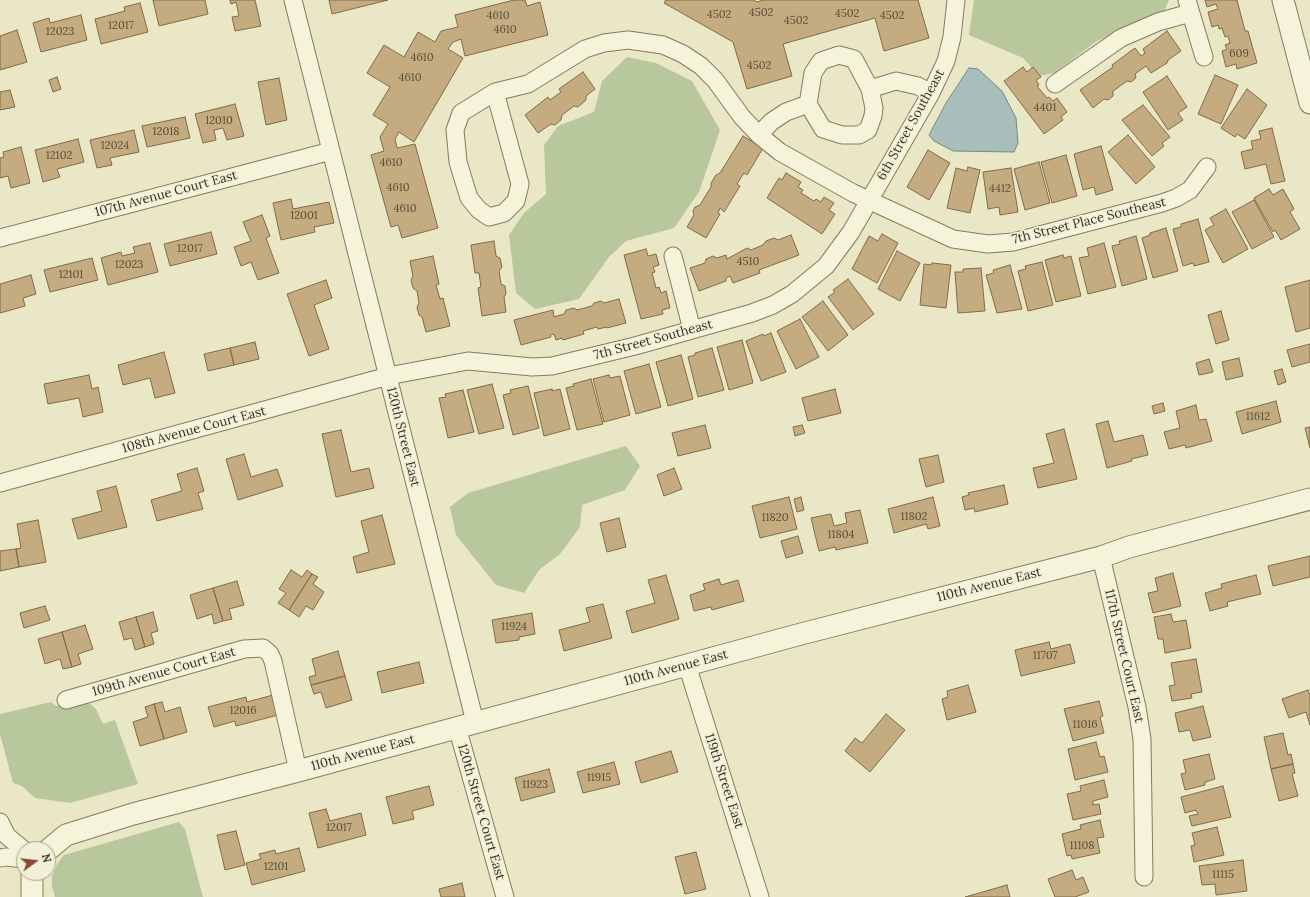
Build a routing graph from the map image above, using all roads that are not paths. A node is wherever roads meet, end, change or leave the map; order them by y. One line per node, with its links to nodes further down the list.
1 (293, 0): 13 (street)
2 (956, 0): 9 (street, 6th Street Southeast)
3 (1283, 0): 11 (street)
4 (1189, 7): 5 (street); 6 (street)
5 (1204, 57)
6 (1055, 84)
7 (870, 89): 9 (street); 10 (street); 10 (street)
8 (495, 92): 8 (street, 7th Street Place Southeast); 12 (street, 7th Street Place Southeast)
9 (931, 93): 15 (street, 6th Street Southeast)
10 (808, 104): 12 (street)
11 (1310, 104)
12 (759, 135): 15 (street, 7th Street Place Southeast)
13 (331, 151): 16 (street, 107th Avenue Court East); 19 (street, 120th Street East)
14 (1207, 167): 15 (street, 7th Street Place Southeast)
15 (869, 201): 18 (street, 7th Street Southeast)
16 (0, 238)
17 (673, 256): 18 (street)
18 (692, 330): 19 (street, 7th Street Southeast)
19 (388, 376): 20 (street, 108th Avenue Court East); 25 (street, 120th Street East)
20 (0, 483)
21 (1310, 499): 22 (street, 110th Avenue East)
22 (1101, 557): 23 (street, 110th Avenue East); 32 (street, 117th Street Court East)
23 (687, 665): 25 (street, 110th Avenue East); 36 (street, 119th Street East)
24 (66, 700): 26 (street, 109th Avenue Court East)
25 (466, 725): 26 (street, 110th Avenue East); 35 (street, 120th Street Court East)
26 (298, 771): 29 (street, 110th Avenue East)
27 (0, 822): 28 (street)
28 (16, 843)
29 (56, 843)
30 (0, 858): 31 (street)
31 (16, 858)
32 (1144, 877)
33 (32, 881): 34 (street)
34 (32, 897)
35 (505, 897)
36 (760, 897)

